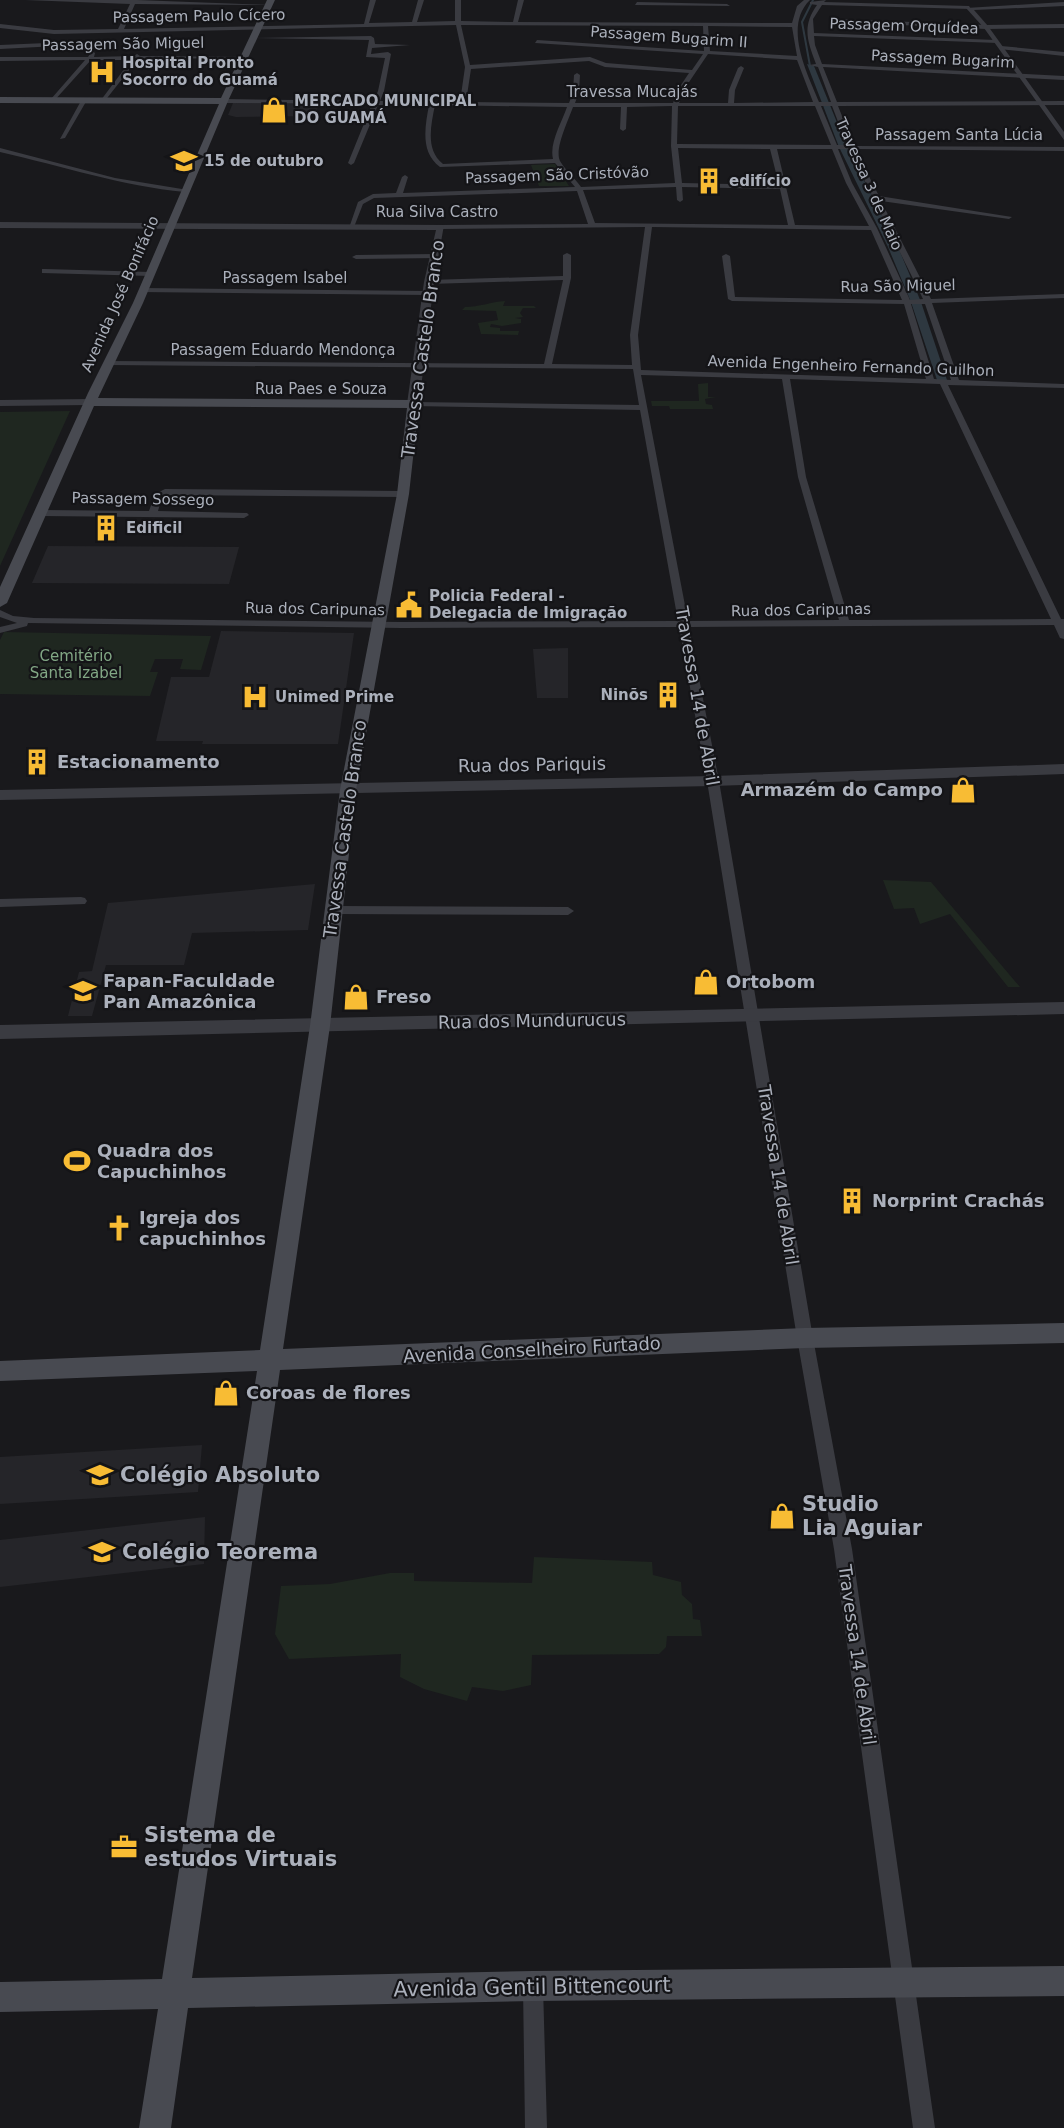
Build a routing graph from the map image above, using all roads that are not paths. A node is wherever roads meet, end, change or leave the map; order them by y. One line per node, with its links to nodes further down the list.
1 (29, 0): 9 (street)
2 (373, 0): 21 (street)
3 (421, 0): 22 (street)
4 (458, 0): 20 (street)
5 (521, 0): 19 (street)
6 (793, 0): 8 (street)
7 (962, 0): 15 (street)
8 (806, 1): 12 (street); 26 (street)
9 (133, 2): 10 (street); 32 (street)
10 (270, 2): 29 (main road, Avenida José Bonifácio)
11 (638, 2): 14 (street); 34 (street)
12 (819, 2): 15 (street); 35 (street)
13 (1064, 4): 15 (street)
14 (727, 6)
15 (969, 8): 30 (street)
16 (727, 14): 25 (street)
17 (678, 17): 23 (street)
18 (838, 21): 30 (street)
19 (514, 22): 20 (street, Passagem Paulo Cícero); 34 (street, Passagem Paulo Cícero)
20 (458, 23): 22 (street, Passagem Paulo Cícero); 56 (street)
21 (366, 24): 22 (street, Passagem Paulo Cícero); 29 (street, Passagem Paulo Cícero)
22 (414, 24)
23 (680, 24): 24 (street, Passagem Paulo Cícero); 34 (street, Passagem Paulo Cícero)
24 (705, 24): 25 (street, Passagem Paulo Cícero); 46 (street)
25 (729, 24): 26 (street, Passagem Paulo Cícero)
26 (794, 25): 52 (street, Travessa 3 de Maio)
27 (0, 26): 33 (street, Passagem Paulo Cícero)
28 (1064, 26): 31 (street)
29 (259, 27): 32 (street, Passagem Paulo Cícero); 37 (main road, Avenida José Bonifácio)
30 (986, 27): 31 (street); 42 (street)
31 (1025, 27): 36 (street)
32 (121, 29): 33 (street, Passagem Paulo Cícero)
33 (94, 30): 39 (street)
34 (637, 30): 45 (street)
35 (811, 34): 42 (street, Passagem Orquídea); 55 (street, Travessa 3 de Maio)
36 (1032, 36)
37 (253, 38): 44 (street); 51 (main road, Avenida José Bonifácio)
38 (537, 42): 45 (street, Passagem Bugarim II)
39 (93, 43): 43 (street); 50 (street)
40 (1036, 43): 47 (street)
41 (407, 45): 44 (street)
42 (998, 45): 47 (street, Passagem Orquídea); 59 (street)
43 (0, 46)
44 (370, 46): 67 (street)
45 (639, 46): 46 (street, Passagem Bugarim II)
46 (707, 51): 52 (street, Passagem Bugarim II); 58 (street)
47 (1043, 52): 48 (street, Passagem Orquídea)
48 (1064, 54)
49 (137, 56): 50 (street, Passagem São Miguel); 51 (street, Passagem São Miguel); 65 (street)
50 (91, 57): 53 (street, Passagem São Miguel); 63 (street)
51 (246, 57): 66 (main road, Avenida José Bonifácio)
52 (799, 58): 54 (street, Travessa 3 de Maio)
53 (0, 59)
54 (802, 65): 55 (street, Passagem Bugarim); 69 (street, Travessa 3 de Maio)
55 (817, 66): 59 (street, Passagem Bugarim); 70 (street, Travessa 3 de Maio)
56 (468, 67): 58 (street); 73 (street)
57 (741, 68): 76 (street)
58 (693, 72): 75 (street)
59 (1018, 74): 61 (street, Passagem Bugarim); 71 (street)
60 (577, 75): 77 (street)
61 (1064, 78)
62 (0, 100): 63 (main road)
63 (53, 100): 64 (main road)
64 (84, 100): 65 (main road); 80 (street)
65 (104, 100): 66 (main road)
66 (224, 101): 67 (street, Travessa Mucajás); 94 (main road, Avenida José Bonifácio)
67 (375, 102): 68 (street, Travessa Mucajás); 89 (street)
68 (432, 103): 73 (street, Travessa Mucajás); 88 (street)
69 (818, 103): 70 (street, Travessa Mucajás); 76 (street, Travessa Mucajás); 84 (street, Travessa 3 de Maio)
70 (834, 103): 71 (street, Travessa Mucajás); 85 (street, Travessa 3 de Maio)
71 (1040, 103): 72 (street, Travessa Mucajás); 78 (street)
72 (1064, 103)
73 (463, 104): 77 (street, Travessa Mucajás)
74 (624, 104): 75 (street, Travessa Mucajás); 77 (street, Travessa Mucajás); 79 (street)
75 (676, 104): 76 (street, Travessa Mucajás); 82 (street)
76 (730, 104)
77 (572, 105): 88 (street)
78 (1060, 128): 81 (street)
79 (623, 129)
80 (62, 138)
81 (1064, 138)
82 (674, 146): 83 (street, Passagem Santa Lúcia); 91 (street)
83 (773, 147): 84 (street, Passagem Santa Lúcia); 92 (street)
84 (835, 147): 85 (street, Passagem Santa Lúcia); 106 (street, Travessa 3 de Maio)
85 (850, 147): 86 (street, Passagem Santa Lúcia); 96 (street, Travessa 3 de Maio)
86 (1064, 149)
87 (0, 150): 94 (street)
88 (557, 161): 93 (street)
89 (351, 163)
90 (405, 177): 95 (street)
91 (679, 185): 92 (street, Passagem São Cristóvão); 93 (street, Passagem São Cristóvão); 97 (street)
92 (783, 187): 103 (street)
93 (579, 188): 95 (street, Passagem São Cristóvão); 100 (street)
94 (185, 190): 102 (main road, Avenida José Bonifácio)
95 (399, 194): 104 (street, Passagem São Cristóvão)
96 (876, 198): 98 (street); 117 (street, Travessa 3 de Maio)
97 (680, 200)
98 (1009, 217)
99 (0, 225): 102 (street, Rua Silva Castro)
100 (592, 225): 101 (street, Rua Silva Castro); 105 (street, Rua Silva Castro)
101 (649, 225): 103 (street, Rua Silva Castro); 122 (street, Travessa 14 de Abril)
102 (169, 226): 104 (street, Rua Silva Castro); 112 (main road, Avenida José Bonifácio)
103 (792, 226): 106 (street, Rua Silva Castro)
104 (351, 227): 105 (street, Rua Silva Castro)
105 (441, 227): 108 (street, Travessa Castelo Branco)
106 (874, 228): 118 (street, Travessa 3 de Maio)
107 (567, 255): 113 (street)
108 (435, 256): 110 (street); 114 (street, Travessa Castelo Branco)
109 (726, 256): 118 (street, Rua São Miguel)
110 (356, 257)
111 (45, 271): 112 (street)
112 (150, 274): 115 (main road, Avenida José Bonifácio)
113 (567, 278): 114 (street, Passagem Isabel); 121 (street)
114 (428, 287): 115 (street, Passagem Isabel); 120 (street, Travessa Castelo Branco)
115 (143, 290): 119 (main road, Avenida José Bonifácio)
116 (1064, 296): 117 (street, Rua São Miguel)
117 (927, 299): 118 (street, Rua São Miguel); 126 (street, Travessa 3 de Maio)
118 (909, 301): 124 (street, Travessa 3 de Maio)
119 (108, 363): 120 (street, Passagem Eduardo Mendonça); 128 (main road, Avenida José Bonifácio)
120 (419, 364): 121 (street, Passagem Eduardo Mendonça); 130 (street, Travessa Castelo Branco)
121 (548, 366): 122 (street, Passagem Eduardo Mendonça)
122 (637, 369): 123 (street, Avenida Engenheiro Fernando Guilhon); 131 (street, Travessa 14 de Abril)
123 (786, 377): 124 (street, Avenida Engenheiro Fernando Guilhon); 140 (street)
124 (932, 382): 125 (street, Avenida Engenheiro Fernando Guilhon)
125 (944, 383): 126 (street, Avenida Engenheiro Fernando Guilhon); 139 (street)
126 (956, 383): 127 (street, Avenida Engenheiro Fernando Guilhon)
127 (1064, 386)
128 (90, 402): 129 (street, Rua Paes e Souza); 130 (main road, Rua Paes e Souza); 133 (main road, Avenida José Bonifácio)
129 (0, 403)
130 (412, 404): 131 (street, Rua Paes e Souza); 132 (main road, Travessa Castelo Branco)
131 (642, 408): 142 (street, Travessa 14 de Abril)
132 (403, 494): 134 (street); 141 (main road, Travessa Castelo Branco)
133 (41, 513): 134 (street, Passagem Sossego); 136 (main road, Avenida José Bonifácio)
134 (152, 515): 135 (street, Passagem Sossego)
135 (244, 515)
136 (0, 603)
137 (0, 613): 138 (street, Rua dos Caripunas)
138 (34, 621): 141 (street, Rua dos Caripunas); 143 (street, Rua dos Caripunas)
139 (1061, 622): 140 (street, Rua dos Caripunas); 144 (street)
140 (845, 624): 142 (street, Rua dos Caripunas)
141 (379, 625): 142 (street, Rua dos Caripunas); 147 (main road, Travessa Castelo Branco)
142 (685, 626): 146 (street, Travessa 14 de Abril)
143 (0, 630)
144 (1064, 636)
145 (1064, 769): 146 (street, Rua dos Pariquis)
146 (713, 781): 147 (street, Rua dos Pariquis); 154 (street, Travessa 14 de Abril)
147 (348, 790): 148 (street, Rua dos Pariquis); 151 (main road, Travessa Castelo Branco)
148 (0, 795)
149 (81, 901): 150 (street)
150 (0, 903)
151 (335, 910): 152 (street); 155 (main road, Travessa Castelo Branco)
152 (568, 911)
153 (1064, 1008): 154 (street, Rua dos Mundurucus)
154 (752, 1017): 155 (street, Rua dos Mundurucus); 158 (street, Travessa 14 de Abril)
155 (320, 1026): 156 (street, Rua dos Mundurucus); 159 (main road, Travessa Castelo Branco)
156 (0, 1032)
157 (1064, 1333): 158 (main road, Avenida Conselheiro Furtado)
158 (805, 1338): 159 (main road, Avenida Conselheiro Furtado); 162 (street, Travessa 14 de Abril)
159 (271, 1362): 160 (main road, Avenida Conselheiro Furtado); 164 (main road, Travessa Castelo Branco)
160 (0, 1371)
161 (1064, 1981): 162 (main road, Avenida Gentil Bittencourt)
162 (902, 1983): 163 (main road, Avenida Gentil Bittencourt); 168 (street, Travessa 14 de Abril)
163 (533, 1986): 164 (main road, Avenida Gentil Bittencourt); 167 (street)
164 (174, 1993): 165 (main road, Avenida Gentil Bittencourt); 166 (main road, Travessa Castelo Branco)
165 (0, 1997)
166 (155, 2128)
167 (536, 2128)
168 (924, 2128)

